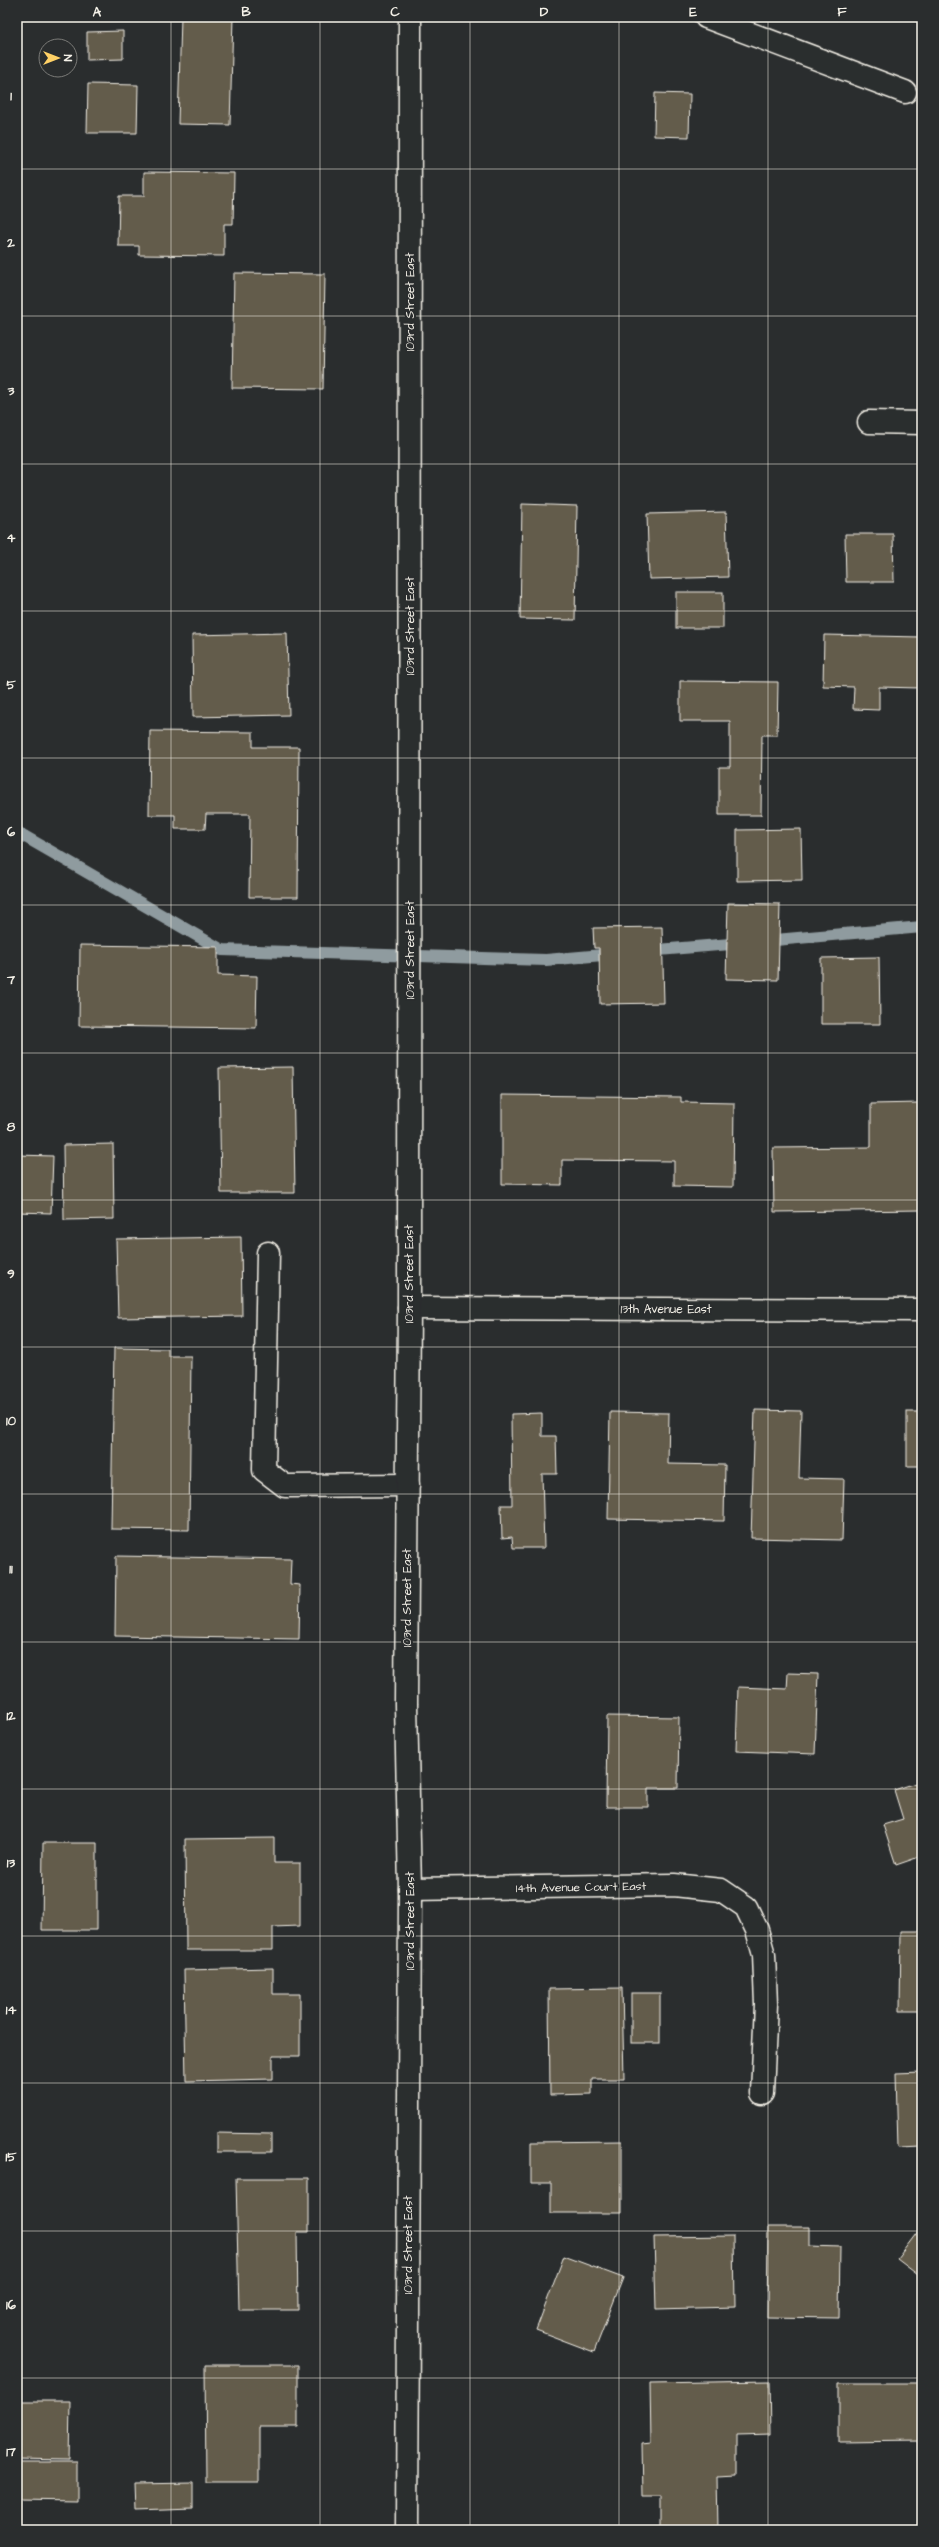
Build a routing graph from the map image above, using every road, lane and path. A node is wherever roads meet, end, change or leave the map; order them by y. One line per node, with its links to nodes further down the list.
1 (410, 17): 7 (street, 103rd Street East)
2 (706, 17): 3 (street)
3 (905, 92)
4 (869, 422): 5 (street)
5 (922, 423)
6 (268, 1253): 9 (street)
7 (409, 1308): 8 (street, 13th Avenue East); 9 (street, 103rd Street East)
8 (922, 1310)
9 (408, 1485): 10 (street, 103rd Street East)
10 (410, 1889): 11 (street, 14th Avenue Court East); 12 (street, 103rd Street East)
11 (762, 2093)
12 (407, 2530)

